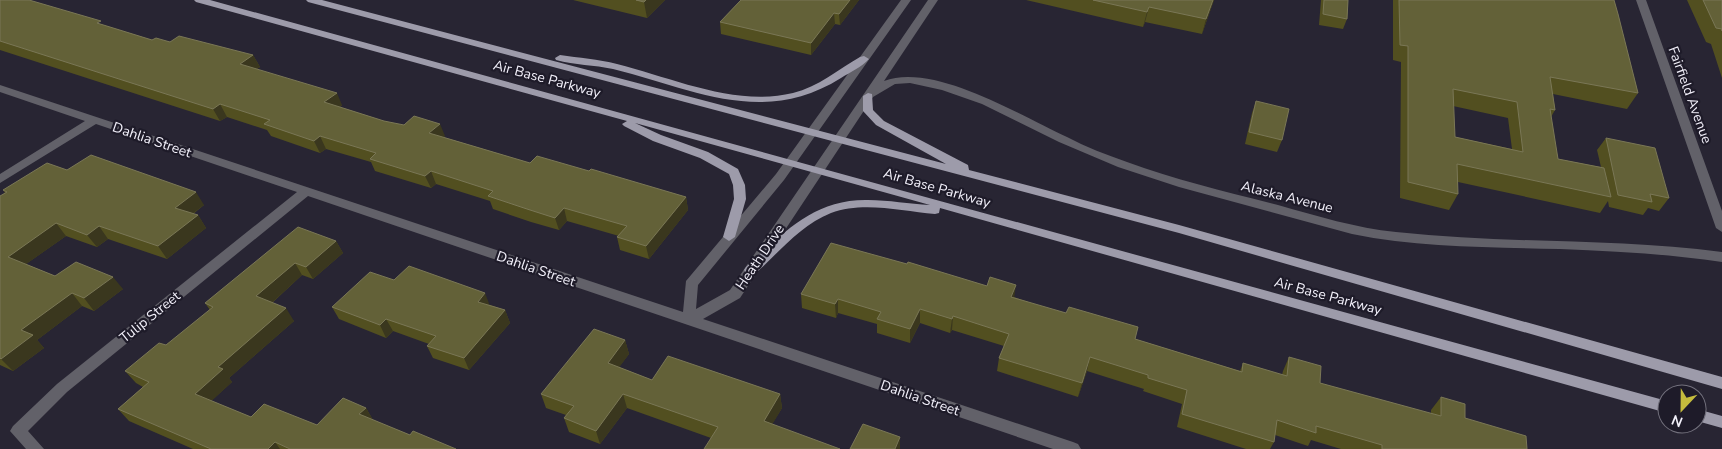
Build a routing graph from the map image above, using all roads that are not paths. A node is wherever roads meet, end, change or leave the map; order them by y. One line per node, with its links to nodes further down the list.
1 (199, 0): 10 (main road, Air Base Parkway)
2 (311, 0): 6 (main road, Air Base Parkway)
3 (906, 0): 7 (street)
4 (933, 0): 9 (street, Heath Drive)
5 (1641, 0): 20 (street, Fairfield Avenue)
6 (499, 49): 7 (main road); 12 (main road, Air Base Parkway)
7 (864, 59): 12 (street)
8 (0, 88): 11 (street, Dahlia Street)
9 (868, 96): 13 (street, Heath Drive); 16 (main road); 22 (street, Alaska Avenue)
10 (601, 111): 14 (main road, Air Base Parkway); 21 (main road)
11 (94, 120): 17 (street); 18 (street, Dahlia Street)
12 (812, 132): 13 (main road, Air Base Parkway); 14 (street)
13 (840, 140): 15 (street, Heath Drive); 16 (main road, Air Base Parkway)
14 (790, 162): 15 (main road, Air Base Parkway); 21 (street)
15 (819, 171): 19 (main road, Air Base Parkway); 23 (street, Heath Drive)
16 (981, 177): 25 (main road, Air Base Parkway)
17 (0, 179)
18 (306, 191): 24 (street, Dahlia Street); 29 (street, Tulip Street)
19 (963, 212): 23 (main road); 26 (main road, Air Base Parkway)
20 (1722, 228)
21 (729, 237): 24 (street)
22 (1722, 257)
23 (751, 270): 24 (street, Heath Drive)
24 (690, 320): 30 (street, Dahlia Street)
25 (1722, 383)
26 (1657, 404)
27 (1707, 418): 28 (main road)
28 (1722, 422)
29 (36, 449)
30 (1073, 449)

